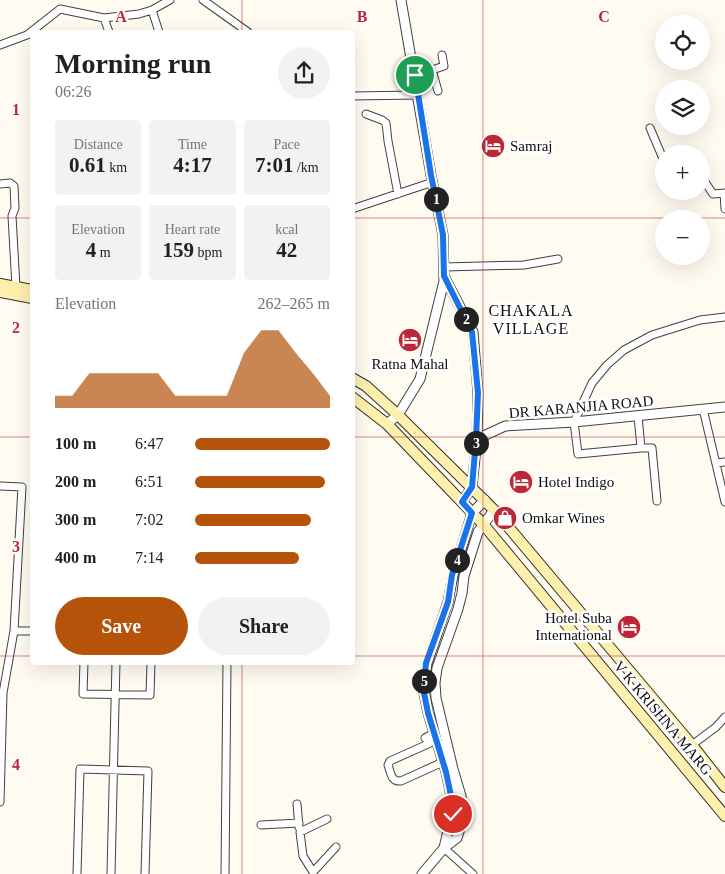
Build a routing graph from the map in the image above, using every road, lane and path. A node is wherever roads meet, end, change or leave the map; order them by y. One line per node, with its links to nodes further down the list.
1 (170, 0): 4 (street)
2 (203, 0): 9 (street)
3 (402, 0): 14 (street)
4 (152, 10): 5 (street); 8 (street)
5 (104, 18): 6 (street); 7 (street)
6 (34, 30)
7 (109, 30)
8 (158, 30)
9 (245, 30)
10 (30, 33): 11 (street)
11 (0, 45)
12 (442, 55): 13 (street)
13 (432, 70): 14 (street); 15 (street)
14 (415, 75): 16 (street)
15 (438, 91)
16 (418, 94): 17 (street); 21 (street)
17 (355, 96)
18 (366, 114): 24 (street)
19 (650, 128): 20 (street)
20 (657, 145)
21 (433, 182): 24 (street); 29 (street)
22 (0, 184): 31 (street)
23 (710, 190): 25 (street)
24 (398, 194): 26 (street)
25 (725, 194): 27 (street)
26 (355, 208)
27 (725, 209)
28 (558, 259): 29 (street)
29 (444, 271): 40 (street); 44 (street)
30 (0, 284): 31 (main road)
31 (16, 287): 32 (main road)
32 (30, 290)
33 (0, 292): 34 (main road)
34 (30, 298)
35 (725, 317): 42 (street)
36 (355, 380): 40 (main road, V K KRISHNA MARG)
37 (355, 399): 43 (main road, V K KRISHNA MARG)
38 (725, 407): 39 (street, DR KARANJIA ROAD)
39 (704, 409): 41 (street, DR KARANJIA ROAD); 47 (street)
40 (398, 415): 43 (street); 49 (main road, V K KRISHNA MARG)
41 (638, 416): 42 (street, DR KARANJIA ROAD); 45 (street)
42 (574, 422): 44 (street, DR KARANJIA ROAD); 45 (street)
43 (387, 424): 52 (main road, V K KRISHNA MARG)
44 (476, 439): 49 (street)
45 (641, 448): 51 (street)
46 (725, 462): 47 (street)
47 (716, 463): 53 (street)
48 (0, 486): 57 (street)
49 (472, 487): 50 (main road, V K KRISHNA MARG); 52 (street)
50 (485, 500): 54 (main road, V K KRISHNA MARG); 55 (street)
51 (657, 501)
52 (462, 502): 55 (main road, V K KRISHNA MARG)
53 (725, 502)
54 (494, 510): 56 (street); 72 (main road, V K KRISHNA MARG)
55 (472, 513): 56 (main road, V K KRISHNA MARG); 59 (street)
56 (483, 524): 60 (street); 81 (main road, V K KRISHNA MARG)
57 (14, 631): 58 (street); 67 (street)
58 (30, 631)
59 (428, 658): 60 (street); 65 (street)
60 (439, 661): 66 (street)
61 (84, 665): 68 (street)
62 (116, 665): 68 (street)
63 (151, 665): 68 (street)
64 (227, 665): 92 (street)
65 (424, 684): 66 (street); 70 (street)
66 (435, 686): 73 (street)
67 (1, 693): 75 (street)
68 (116, 695): 76 (street)
69 (725, 717): 72 (street)
70 (436, 737): 71 (street); 73 (street); 74 (street)
71 (426, 738)
72 (692, 745): 78 (main road, V K KRISHNA MARG)
73 (444, 750): 74 (street); 77 (street)
74 (443, 762): 77 (street)
75 (0, 767): 79 (street)
76 (114, 770): 89 (street); 90 (street); 91 (street)
77 (450, 770): 87 (street)
78 (725, 787)
79 (0, 802)
80 (297, 804): 83 (street)
81 (725, 816)
82 (327, 819): 85 (street)
83 (299, 823): 84 (street); 85 (street)
84 (261, 825)
85 (300, 832): 88 (street)
86 (336, 846): 88 (street)
87 (444, 848): 93 (street); 94 (street)
88 (313, 873)
89 (77, 874)
90 (111, 874)
91 (145, 874)
92 (225, 874)
93 (422, 874)
94 (473, 874)

